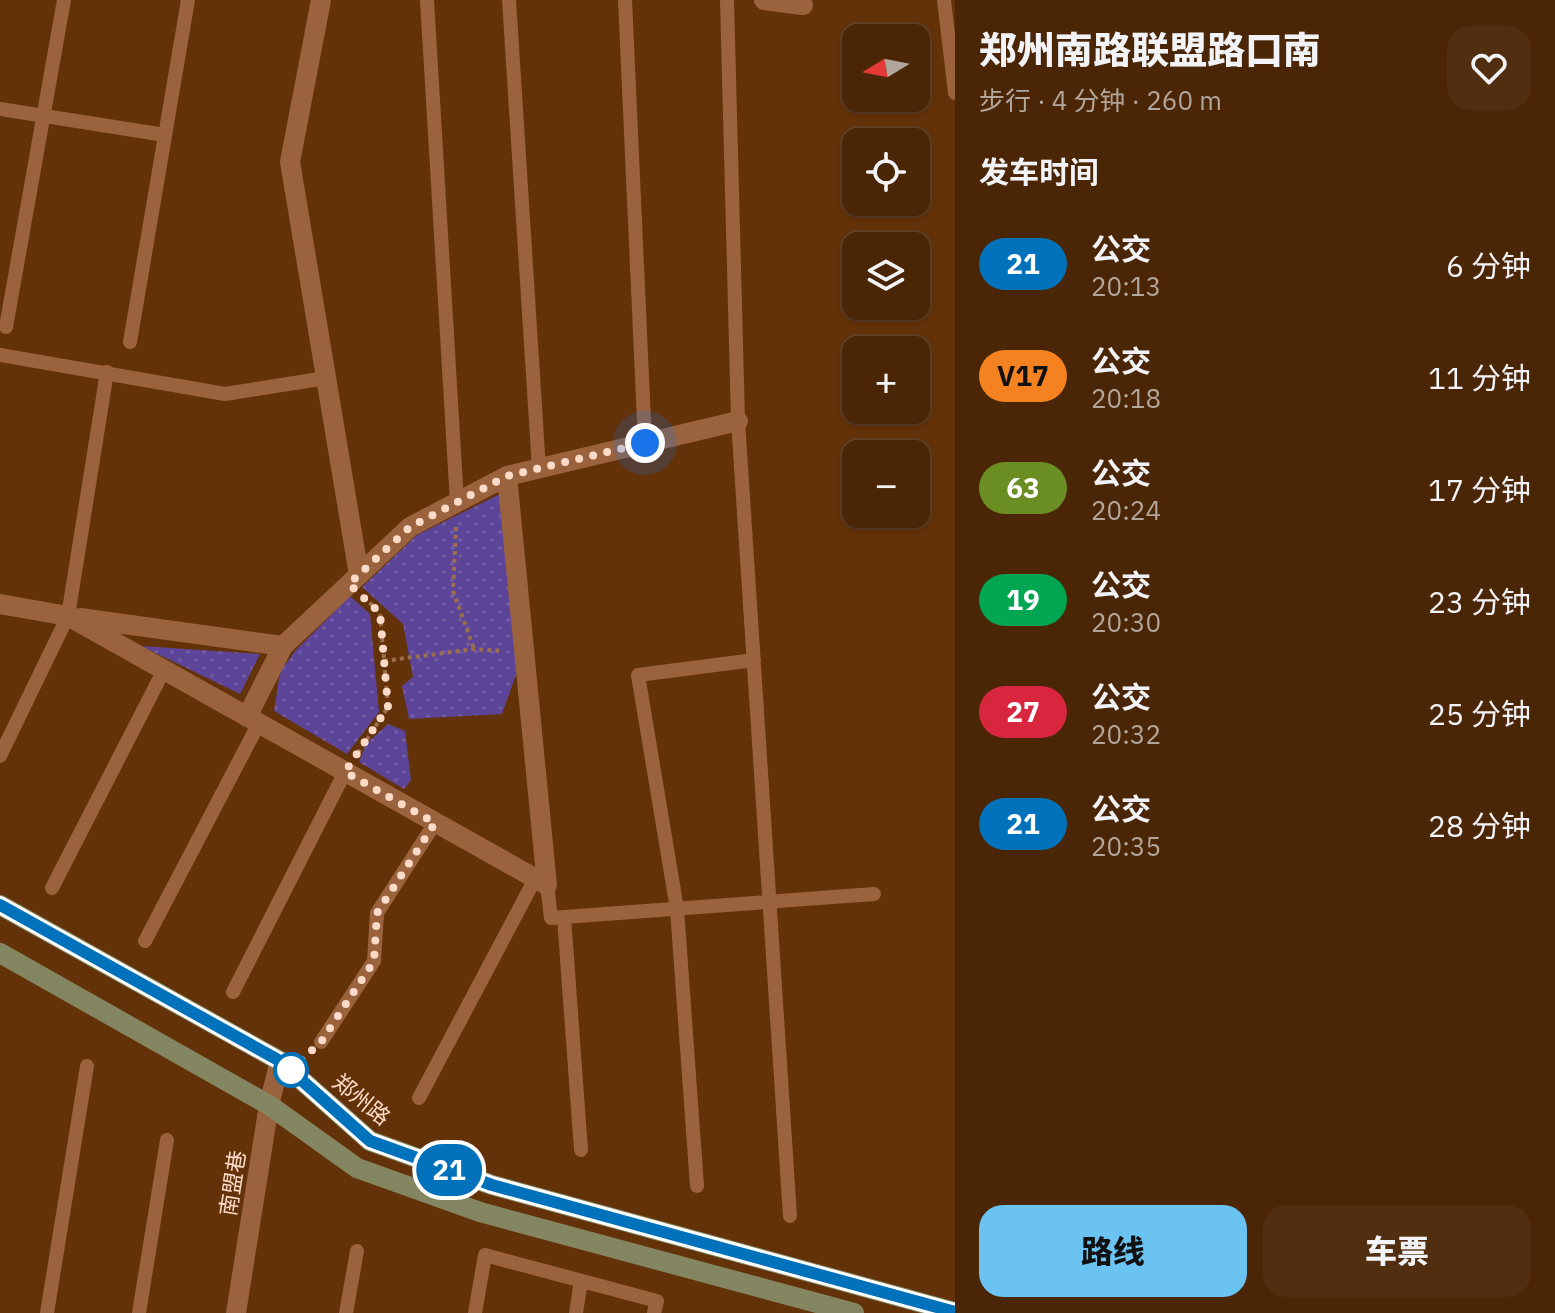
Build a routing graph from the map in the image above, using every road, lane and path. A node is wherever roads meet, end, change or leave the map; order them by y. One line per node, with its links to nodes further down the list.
1 (64, 0): 13 (lane)
2 (188, 0): 14 (lane)
3 (321, 0): 20 (street)
4 (427, 0): 25 (lane)
5 (509, 0): 23 (lane)
6 (625, 0): 22 (lane)
7 (727, 0): 21 (lane)
8 (764, 0): 10 (street)
9 (944, 0): 11 (lane)
10 (803, 5)
11 (955, 93)
12 (0, 109): 13 (lane)
13 (44, 117): 14 (lane); 15 (lane)
14 (165, 135): 16 (lane)
15 (6, 327)
16 (130, 342)
17 (1, 356): 18 (lane); 19 (lane)
18 (0, 371)
19 (107, 372): 20 (lane); 28 (lane)
20 (326, 378): 26 (street)
21 (738, 421): 22 (street); 32 (lane)
22 (645, 443): 23 (street)
23 (539, 469): 24 (street)
24 (507, 476): 25 (street); 31 (street)
25 (457, 502): 26 (street); 30 (path)
26 (354, 579): 29 (street); 33 (path)
27 (0, 604): 28 (street)
28 (68, 616): 29 (street); 34 (street); 36 (lane)
29 (283, 646): 35 (street)
30 (474, 649): 31 (path); 33 (path)
31 (524, 653): 39 (street)
32 (754, 660): 42 (lane); 44 (lane)
33 (384, 661): 37 (path)
34 (164, 670): 35 (street); 40 (lane)
35 (253, 720): 37 (street); 46 (lane)
36 (0, 756)
37 (345, 772): 38 (street); 48 (lane)
38 (435, 823): 39 (street); 49 (lane)
39 (541, 882): 45 (lane); 52 (lane)
40 (52, 888)
41 (874, 894): 42 (lane)
42 (770, 902): 44 (lane); 57 (lane)
43 (0, 905): 50 (street, 郑州路)
44 (677, 909): 45 (lane); 56 (lane)
45 (564, 917): 55 (lane)
46 (145, 941)
47 (0, 953): 53 (street)
48 (233, 992)
49 (321, 1042)
50 (280, 1061): 53 (street, 南盟巷); 60 (street, 郑州路)
51 (87, 1066): 61 (lane)
52 (419, 1098)
53 (269, 1105): 63 (street, 南盟巷); 68 (street)
54 (167, 1140): 62 (lane)
55 (581, 1150)
56 (697, 1186)
57 (790, 1216)
58 (357, 1251): 64 (lane)
59 (581, 1281): 65 (lane); 66 (lane); 67 (lane)
60 (955, 1312)
61 (47, 1313)
62 (139, 1313)
63 (236, 1313)
64 (346, 1313)
65 (475, 1313)
66 (576, 1313)
67 (654, 1313)
68 (854, 1313)

